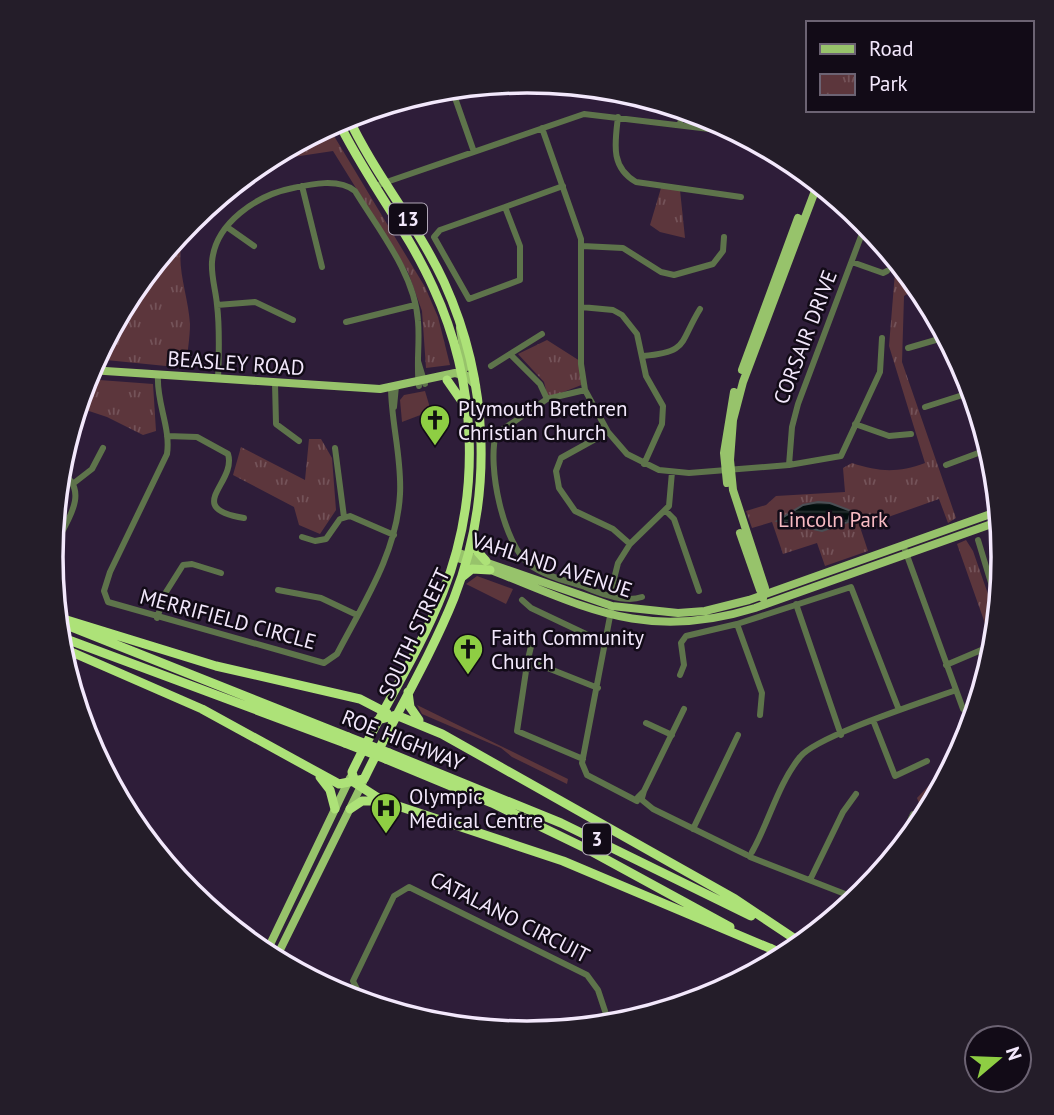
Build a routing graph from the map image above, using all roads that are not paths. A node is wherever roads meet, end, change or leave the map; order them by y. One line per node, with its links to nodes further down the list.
1 (455, 99): 9 (street)
2 (618, 117): 4 (street); 6 (street); 15 (street)
3 (681, 120): 4 (street)
4 (680, 125): 7 (street)
5 (353, 127): 10 (highway, SOUTH STREET / 13)
6 (542, 128): 9 (street); 12 (street)
7 (702, 128)
8 (345, 131): 10 (highway, SOUTH STREET / 13)
9 (474, 152): 10 (street)
10 (384, 185): 31 (highway, SOUTH STREET / 13); 40 (highway, SOUTH STREET / 13)
11 (302, 186): 17 (street); 23 (street); 26 (street)
12 (563, 187): 16 (street); 21 (street)
13 (810, 190): 64 (main road)
14 (814, 193): 64 (main road)
15 (741, 197)
16 (505, 207): 16 (street)
17 (226, 227): 20 (street); 25 (street)
18 (861, 236): 22 (street, CORSAIR DRIVE)
19 (724, 237): 21 (street)
20 (254, 246)
21 (582, 246): 27 (street)
22 (852, 262): 24 (street); 62 (street, CORSAIR DRIVE)
23 (321, 267)
24 (887, 271)
25 (218, 305): 29 (street); 42 (street)
26 (415, 305): 30 (street); 45 (street)
27 (581, 307): 37 (street); 48 (street)
28 (700, 309): 37 (street)
29 (293, 320)
30 (346, 322)
31 (460, 325): 40 (main road); 46 (highway, SOUTH STREET / 13)
32 (542, 334): 36 (street)
33 (882, 338): 53 (street)
34 (936, 340): 35 (street)
35 (908, 348)
36 (510, 354): 38 (street); 50 (street)
37 (642, 356): 61 (street)
38 (491, 366)
39 (102, 371): 41 (main road, BEASLEY ROAD)
40 (462, 374): 43 (main road, BEASLEY ROAD); 45 (main road, BEASLEY ROAD); 46 (main road); 52 (highway, SOUTH STREET / 13)
41 (160, 375): 42 (main road, BEASLEY ROAD); 56 (street, MERRIFIELD CIRCLE)
42 (216, 379): 44 (main road, BEASLEY ROAD)
43 (447, 380): 45 (main road, BEASLEY ROAD); 52 (highway)
44 (275, 383): 47 (main road, BEASLEY ROAD); 57 (street)
45 (422, 383): 47 (main road, BEASLEY ROAD)
46 (476, 386): 75 (highway, SOUTH STREET / 13)
47 (393, 389): 74 (street, MERRIFIELD CIRCLE)
48 (585, 390): 50 (street); 54 (street)
49 (961, 395): 51 (street)
50 (547, 399): 89 (street)
51 (925, 407)
52 (468, 414): 81 (highway, SOUTH STREET / 13)
53 (855, 424): 55 (street); 62 (street)
54 (608, 432): 61 (street); 78 (street)
55 (911, 434)
56 (167, 436): 71 (street); 98 (street, MERRIFIELD CIRCLE)
57 (299, 441)
58 (103, 448): 67 (street)
59 (335, 449): 70 (street)
60 (979, 453): 63 (street)
61 (644, 464): 65 (street)
62 (789, 465): 64 (street)
63 (946, 465)
64 (727, 470): 65 (street); 90 (main road)
65 (672, 472): 68 (street)
66 (70, 480): 67 (street)
67 (74, 483): 72 (street)
68 (666, 511): 78 (street); 88 (street)
69 (989, 515): 79 (main road, VAHLAND AVENUE)
70 (344, 517): 74 (street); 76 (street)
71 (244, 518)
72 (64, 523)
73 (990, 525): 80 (main road, VAHLAND AVENUE)
74 (394, 535): 97 (street, MERRIFIELD CIRCLE)
75 (472, 536): 82 (highway, SOUTH STREET / 13); 83 (highway)
76 (302, 537)
77 (978, 540): 86 (street)
78 (630, 544): 89 (street)
79 (903, 545): 80 (street); 90 (main road, VAHLAND AVENUE)
80 (906, 554): 92 (main road, VAHLAND AVENUE); 108 (street)
81 (456, 555): 82 (main road, VAHLAND AVENUE); 113 (highway, SOUTH STREET / 13)
82 (467, 558): 83 (main road, VAHLAND AVENUE); 85 (highway, SOUTH STREET / 13)
83 (488, 566): 85 (highway); 96 (main road, VAHLAND AVENUE)
84 (221, 573): 98 (street)
85 (461, 578): 112 (highway, SOUTH STREET / 13)
86 (990, 581)
87 (278, 590): 97 (street)
88 (699, 591)
89 (610, 595): 91 (street)
90 (764, 595): 92 (main road); 95 (main road); 96 (main road, VAHLAND AVENUE)
91 (642, 597)
92 (782, 598): 95 (main road, VAHLAND AVENUE)
93 (522, 600): 104 (street)
94 (796, 604): 100 (street); 116 (street); 125 (street)
95 (758, 607): 96 (main road, VAHLAND AVENUE)
96 (613, 612): 104 (street)
97 (358, 615): 98 (street, MERRIFIELD CIRCLE)
98 (157, 618)
99 (68, 623): 114 (highway)
100 (737, 624): 109 (street); 119 (street)
101 (68, 625): 126 (highway, ROE HIGHWAY / 3)
102 (71, 641): 126 (highway, ROE HIGHWAY / 3)
103 (532, 642): 107 (street)
104 (607, 645): 110 (street)
105 (982, 650): 108 (street)
106 (73, 653): 130 (highway)
107 (532, 665): 110 (street); 128 (street)
108 (946, 665): 111 (street)
109 (680, 676)
110 (598, 688): 128 (street)
111 (956, 690): 116 (street); 117 (street)
112 (408, 691): 118 (highway, SOUTH STREET / 13); 122 (highway)
113 (390, 694): 114 (highway); 118 (highway, SOUTH STREET / 13)
114 (360, 699): 118 (highway)
115 (684, 709): 123 (street)
116 (900, 710): 120 (street)
117 (965, 710)
118 (389, 713): 122 (highway); 131 (highway, SOUTH STREET / 13); 131 (highway, SOUTH STREET / 13)
119 (760, 715)
120 (873, 720): 125 (street); 129 (street)
121 (646, 723): 123 (street)
122 (425, 725): 141 (highway)
123 (672, 735): 133 (street)
124 (738, 735): 137 (street)
125 (841, 735): 138 (street)
126 (346, 740): 127 (highway, ROE HIGHWAY / 3, bridge)
127 (387, 756): 142 (highway, ROE HIGHWAY / 3); 145 (highway, ROE HIGHWAY / 3)
128 (583, 759): 133 (street)
129 (927, 761)
130 (312, 771): 131 (highway); 136 (highway)
131 (356, 784): 134 (highway); 135 (main road, SOUTH STREET / 13); 136 (main road, SOUTH STREET / 13)
132 (856, 794): 139 (street)
133 (640, 798): 137 (street)
134 (383, 801): 135 (highway); 145 (highway)
135 (350, 808): 144 (main road, SOUTH STREET / 13)
136 (335, 809): 143 (main road, SOUTH STREET / 13)
137 (693, 829): 138 (street)
138 (750, 854): 139 (street)
139 (810, 880): 140 (street)
140 (846, 894)
141 (793, 937)
142 (793, 938)
143 (270, 944)
144 (280, 950)
145 (774, 950)
146 (356, 989): 147 (street, CATALANO CIRCUIT)
147 (606, 1015)

